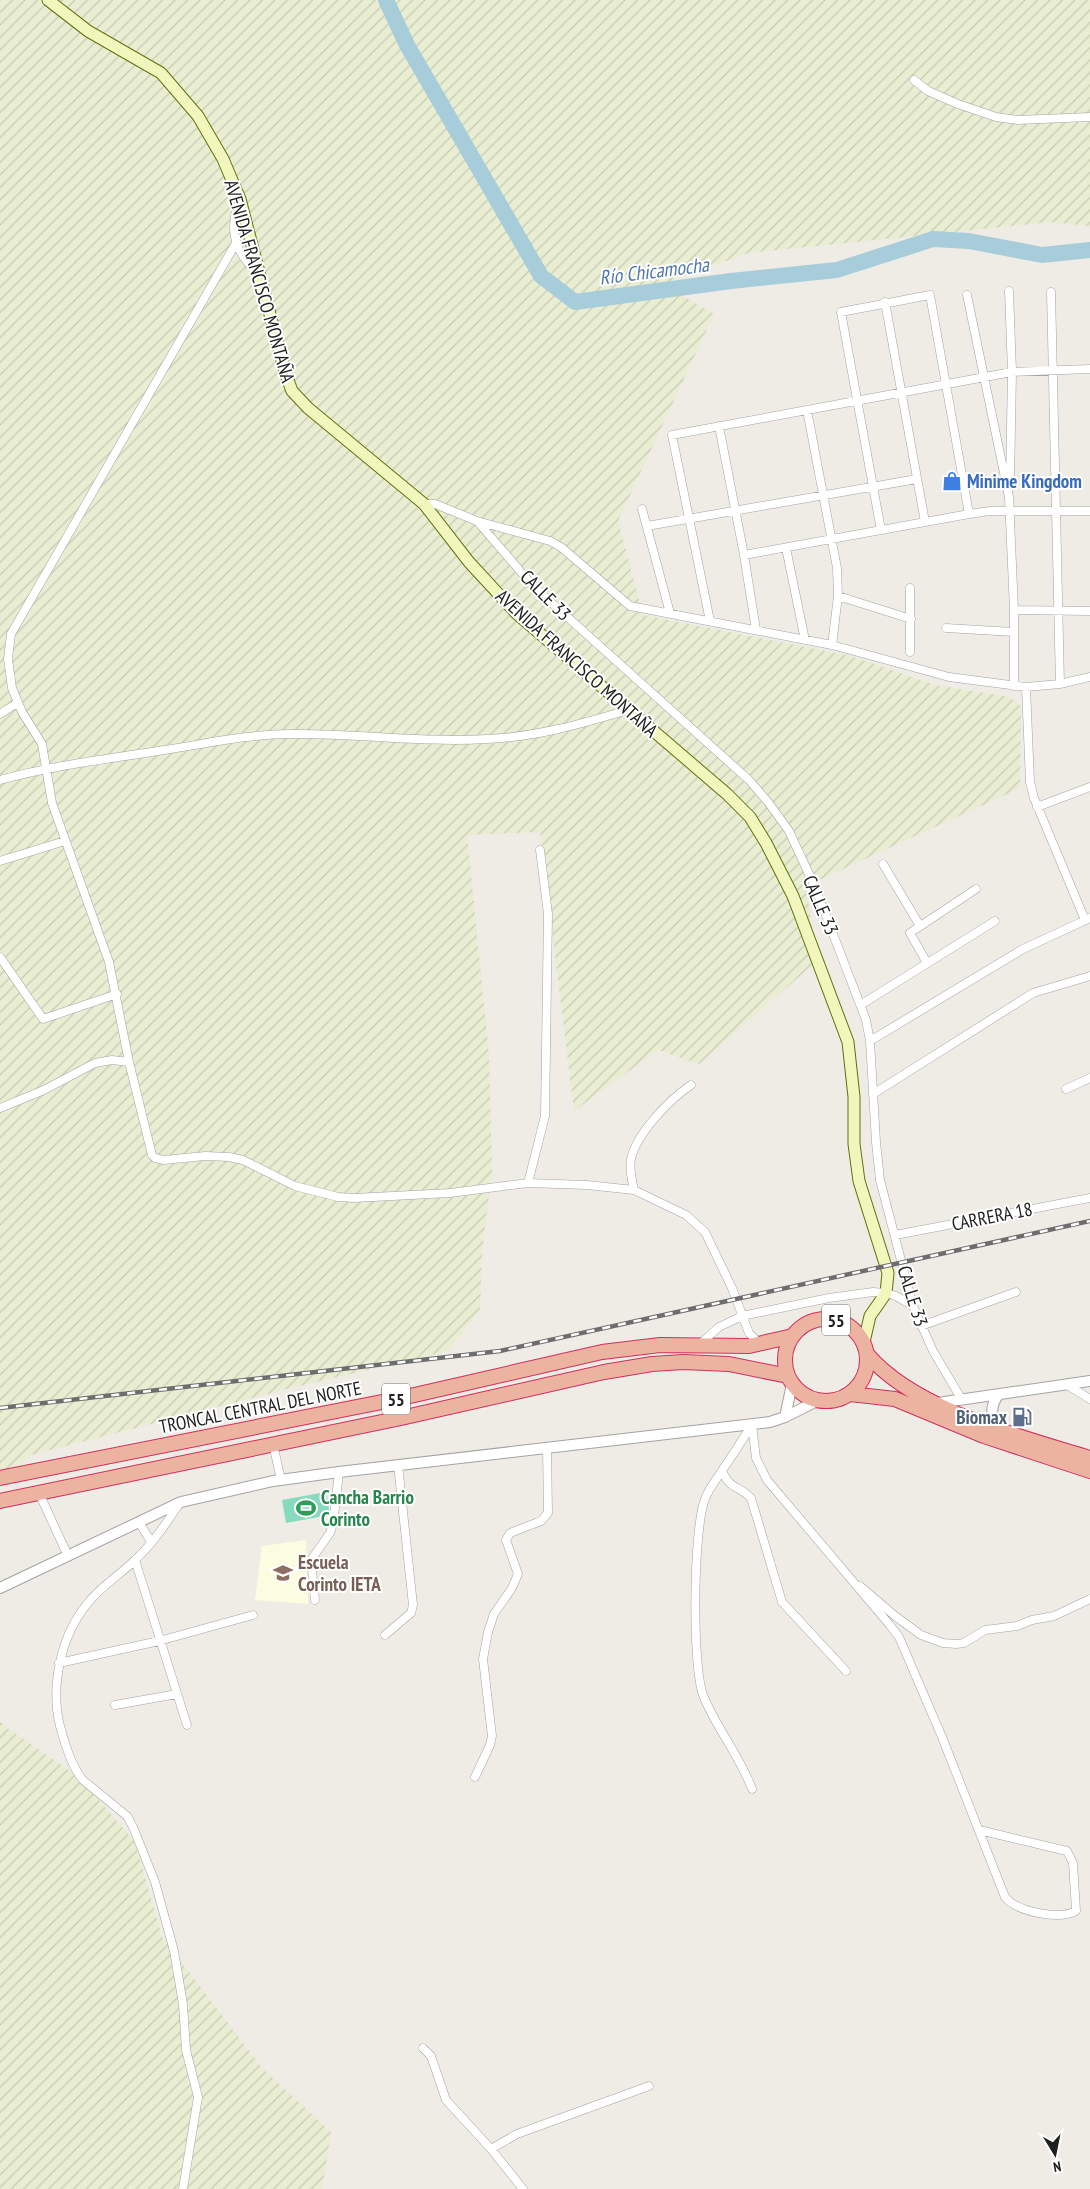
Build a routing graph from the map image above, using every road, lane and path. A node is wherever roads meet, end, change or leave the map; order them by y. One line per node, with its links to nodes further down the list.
1 (48, 0): 4 (main road, AVENIDA FRANCISCO MONTAÑA)
2 (914, 80): 3 (street)
3 (1090, 117)
4 (240, 198): 5 (street); 6 (main road, AVENIDA FRANCISCO MONTAÑA)
5 (236, 242): 6 (street); 53 (street)
6 (259, 274): 24 (main road, AVENIDA FRANCISCO MONTAÑA)
7 (1009, 291): 13 (street)
8 (1051, 292): 12 (street)
9 (967, 295): 14 (street)
10 (885, 302): 15 (street); 16 (street); 17 (street)
11 (1090, 369): 12 (street)
12 (1052, 370): 13 (street); 28 (street)
13 (1012, 372): 14 (street); 23 (street)
14 (985, 377): 15 (street); 23 (street)
15 (946, 384): 16 (street); 30 (street)
16 (901, 392): 17 (street); 20 (street)
17 (857, 400): 18 (street); 21 (street)
18 (807, 410): 19 (street); 22 (street)
19 (719, 426): 26 (street); 31 (street)
20 (917, 478): 21 (street); 33 (street)
21 (872, 486): 22 (street); 35 (street)
22 (824, 495): 26 (street); 36 (street)
23 (1009, 497): 27 (street)
24 (424, 504): 32 (street); 60 (main road, AVENIDA FRANCISCO MONTAÑA)
25 (642, 509): 34 (street)
26 (736, 511): 31 (street); 38 (street)
27 (1011, 511): 28 (street); 30 (street); 41 (street)
28 (1056, 511): 29 (street); 43 (street)
29 (1090, 511)
30 (969, 514): 33 (street)
31 (690, 519): 34 (street); 46 (street)
32 (477, 521): 44 (street); 78 (street, CALLE 33)
33 (925, 522): 35 (street)
34 (647, 526): 44 (street)
35 (880, 530): 36 (street)
36 (833, 539): 37 (street); 40 (street)
37 (786, 548): 38 (street); 50 (street)
38 (744, 555): 48 (street)
39 (910, 588): 45 (street)
40 (838, 596): 45 (street); 51 (street)
41 (1014, 610): 43 (street); 49 (street)
42 (1090, 610): 43 (street)
43 (1058, 611): 56 (street)
44 (670, 613): 46 (street)
45 (910, 619): 52 (street)
46 (710, 621): 48 (street)
47 (946, 628): 49 (street)
48 (756, 630): 50 (street)
49 (1014, 632): 57 (street)
50 (804, 640): 51 (street)
51 (832, 645): 57 (street)
52 (910, 652)
53 (8, 659): 54 (street); 59 (street)
54 (0, 664)
55 (1090, 677): 56 (street)
56 (1060, 684): 58 (street)
57 (1014, 686): 58 (street)
58 (1026, 687): 65 (street)
59 (17, 703): 61 (street); 62 (street)
60 (628, 710): 62 (street); 91 (main road, AVENIDA FRANCISCO MONTAÑA)
61 (0, 714)
62 (46, 768): 63 (street); 66 (street)
63 (0, 780)
64 (1089, 789): 65 (street)
65 (1037, 807): 71 (street)
66 (65, 841): 68 (street); 77 (street)
67 (540, 850): 86 (street)
68 (0, 861)
69 (883, 864): 73 (street)
70 (976, 889): 73 (street)
71 (1088, 919): 79 (street)
72 (995, 921): 75 (street)
73 (920, 926): 75 (street)
74 (0, 957): 77 (street)
75 (927, 964): 78 (street)
76 (1090, 976): 84 (street)
77 (117, 994): 80 (street)
78 (862, 1004): 79 (street, CALLE 33)
79 (870, 1041): 84 (street, CALLE 33)
80 (129, 1062): 85 (street); 86 (street)
81 (1090, 1078): 83 (street)
82 (691, 1085): 87 (street)
83 (1066, 1089)
84 (873, 1094): 89 (street, CALLE 33)
85 (0, 1108)
86 (528, 1184): 87 (street)
87 (634, 1190): 93 (street)
88 (1090, 1198): 89 (street, CARRERA 18)
89 (895, 1235): 92 (street, CALLE 33)
90 (1016, 1292): 94 (street)
91 (886, 1294): 92 (street); 93 (street); 98 (main road)
92 (913, 1306): 94 (street, CALLE 33)
93 (742, 1316): 96 (street); 97 (street)
94 (921, 1326): 105 (street, CALLE 33)
95 (793, 1336): 97 (highway, TRONCAL CENTRAL DEL NORTE / 55); 98 (highway, 55); 99 (highway)
96 (698, 1345): 97 (highway, TRONCAL CENTRAL DEL NORTE / 55); 118 (highway, TRONCAL CENTRAL DEL NORTE / 55)
97 (760, 1345)
98 (865, 1348): 102 (highway, 55); 107 (highway, 55)
99 (790, 1380): 106 (highway, 55); 108 (street); 111 (highway, TRONCAL CENTRAL DEL NORTE / 55)
100 (1090, 1381): 101 (street)
101 (1067, 1385): 103 (street); 104 (street)
102 (850, 1394): 106 (highway); 117 (highway)
103 (999, 1394): 105 (street); 110 (street)
104 (1090, 1399)
105 (962, 1400): 107 (street)
106 (816, 1401): 108 (street)
107 (938, 1403): 110 (highway, 55)
108 (784, 1417): 109 (street)
109 (752, 1425): 112 (street); 115 (street); 127 (street)
110 (1000, 1430): 113 (highway, 55)
111 (273, 1444): 119 (street); 120 (highway, TRONCAL CENTRAL DEL NORTE / 55)
112 (547, 1449): 114 (street); 139 (street)
113 (1090, 1458)
114 (398, 1464): 116 (street); 132 (street)
115 (722, 1471): 135 (street); 140 (street)
116 (339, 1472): 119 (street); 130 (street)
117 (1090, 1472)
118 (0, 1478)
119 (281, 1480): 122 (street)
120 (38, 1493): 121 (highway, TRONCAL CENTRAL DEL NORTE / 55); 125 (street)
121 (0, 1501)
122 (181, 1502): 123 (street); 124 (street)
123 (139, 1522): 124 (street); 125 (street)
124 (152, 1542): 126 (street)
125 (68, 1556): 128 (street)
126 (135, 1560): 133 (street); 134 (street)
127 (852, 1581): 129 (street); 141 (street)
128 (0, 1588)
129 (1090, 1599)
130 (315, 1600)
131 (253, 1615): 133 (street)
132 (385, 1634)
133 (159, 1641): 134 (street); 136 (street)
134 (59, 1663): 145 (street)
135 (846, 1671)
136 (177, 1694): 137 (street); 138 (street)
137 (114, 1705)
138 (187, 1725)
139 (475, 1777)
140 (752, 1789)
141 (979, 1830): 141 (street)
142 (423, 2048): 144 (street)
143 (649, 2086): 144 (street)
144 (490, 2149): 146 (street)
145 (183, 2189)
146 (523, 2189)

